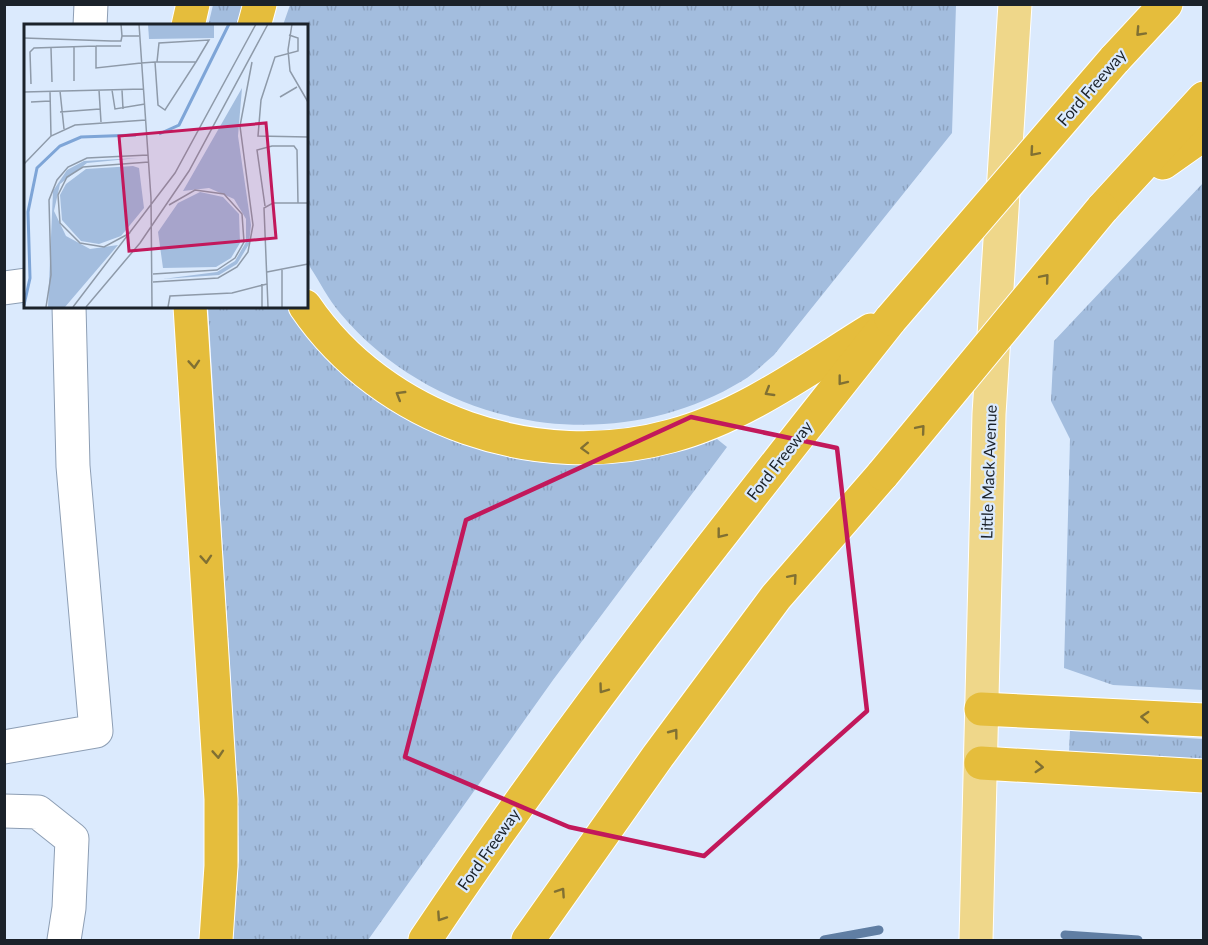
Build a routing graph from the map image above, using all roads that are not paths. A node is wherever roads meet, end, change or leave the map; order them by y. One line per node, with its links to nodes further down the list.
1 (91, 4): 6 (street)
2 (193, 4): 7 (highway)
3 (260, 4): 8 (highway)
4 (1015, 4): 18 (main road, Little Mack Avenue)
5 (1166, 4): 17 (highway, Ford Freeway, one-way to 17, bridge)
6 (90, 24)
7 (188, 24)
8 (255, 24)
9 (1203, 98): 11 (highway)
10 (1203, 134): 11 (highway)
11 (1102, 209): 27 (highway, one-way to 11, bridge)
12 (24, 285): 13 (street)
13 (4, 288)
14 (69, 308): 20 (street)
15 (190, 308): 25 (highway, one-way to 25)
16 (306, 308): 17 (highway, one-way to 16)
17 (891, 319): 26 (highway, Ford Freeway, one-way to 26)
18 (981, 709): 19 (highway, one-way to 18); 21 (main road, Little Mack Avenue)
19 (1203, 720)
20 (4, 747)
21 (981, 763): 22 (highway, one-way to 22); 28 (main road, Little Mack Avenue)
22 (1203, 776)
23 (4, 811): 24 (street)
24 (64, 940)
25 (216, 940)
26 (425, 940)
27 (528, 940)
28 (976, 940)

